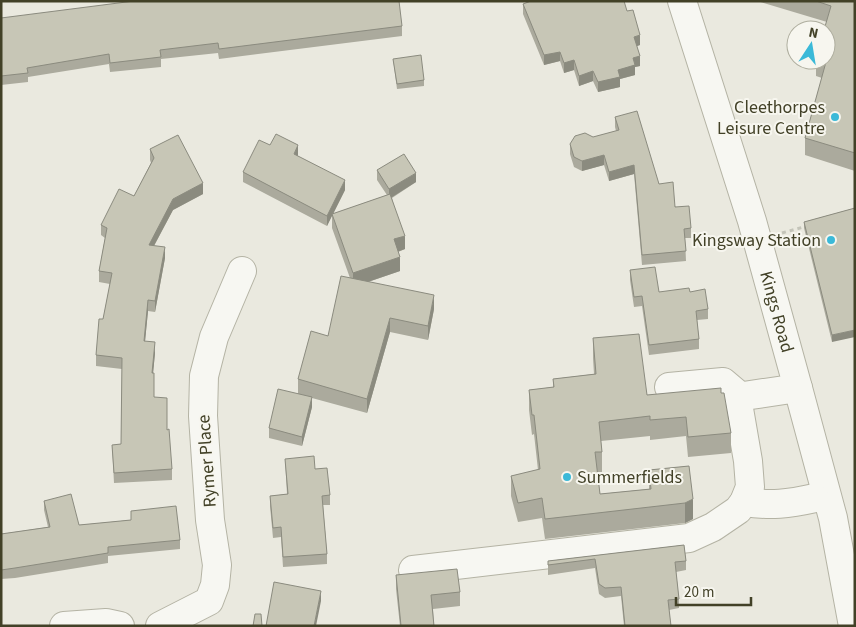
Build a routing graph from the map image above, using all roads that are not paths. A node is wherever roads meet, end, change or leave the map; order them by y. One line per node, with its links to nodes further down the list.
1 (670, 1): 3 (street, Kings Road)
2 (682, 1): 3 (street, Kings Road)
3 (735, 185): 6 (street, Kings Road); 6 (street, Kings Road)
4 (242, 271): 13 (street, Rymer Place)
5 (669, 387): 7 (street)
6 (793, 389): 7 (street); 8 (street, Kings Road); 15 (street, Kings Road)
7 (737, 397): 9 (street)
8 (815, 498): 9 (street); 14 (street, Kings Road)
9 (744, 502): 10 (street)
10 (413, 570)
11 (64, 626): 12 (street)
12 (120, 626)
13 (160, 626)
14 (840, 626)
15 (853, 626)

